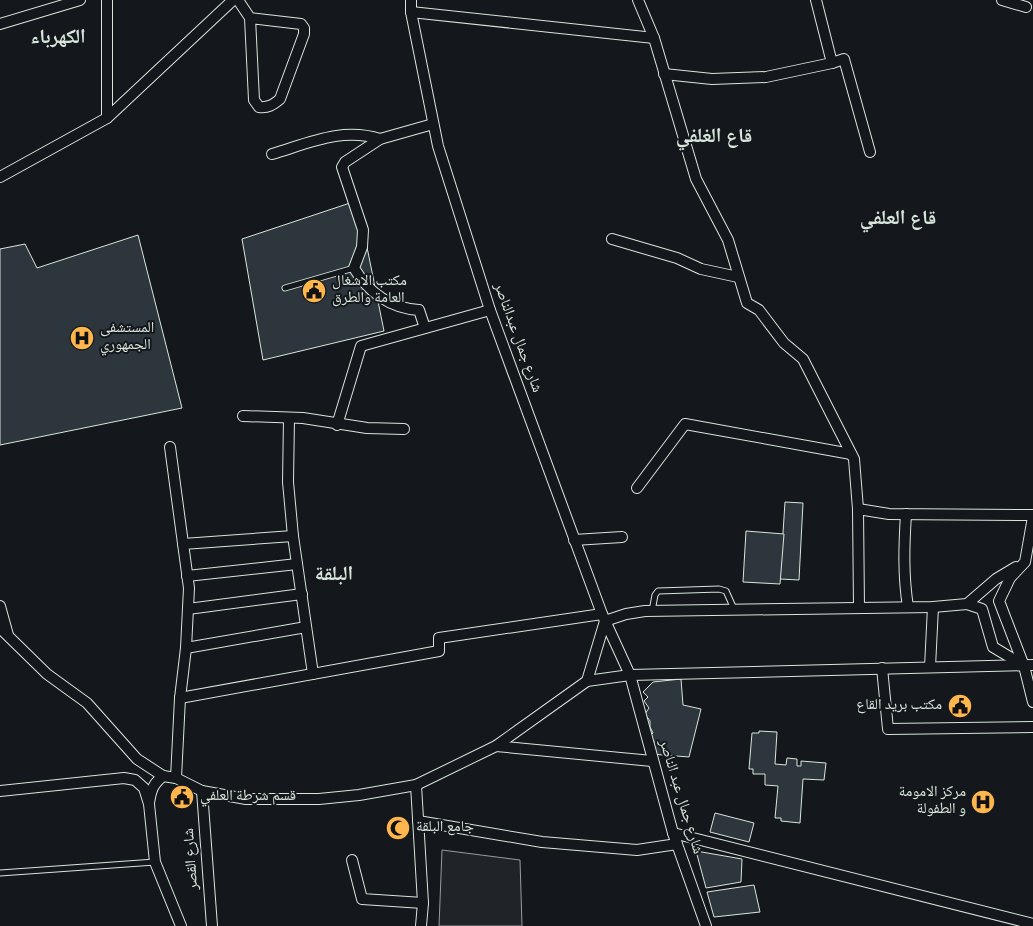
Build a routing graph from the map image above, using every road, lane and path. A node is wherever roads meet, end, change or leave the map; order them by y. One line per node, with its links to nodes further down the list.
1 (80, 0): 12 (street)
2 (107, 0): 16 (street)
3 (233, 0): 16 (street)
4 (238, 0): 11 (street)
5 (411, 0): 10 (street, شارع جمال عبدالناصر)
6 (638, 0): 13 (street)
7 (816, 0): 14 (street)
8 (1002, 0): 9 (street)
9 (1029, 6)
10 (411, 12): 13 (street); 17 (street, شارع جمال عبدالناصر)
11 (250, 18): 11 (street)
12 (0, 24)
13 (654, 38): 15 (street)
14 (832, 63): 15 (street); 19 (street)
15 (664, 74): 24 (street)
16 (107, 118): 21 (street)
17 (433, 124): 18 (street); 26 (street, شارع جمال عبدالناصر)
18 (380, 139): 20 (street); 23 (street)
19 (870, 152)
20 (272, 154)
21 (0, 178)
22 (612, 239): 24 (street)
23 (354, 268): 25 (lane); 27 (street)
24 (738, 278): 33 (street)
25 (285, 288)
26 (490, 310): 27 (street); 40 (street, شارع جمال عبدالناصر)
27 (425, 328): 30 (street)
28 (243, 416): 29 (street)
29 (290, 418): 30 (street); 38 (street)
30 (337, 425): 31 (street)
31 (404, 429)
32 (170, 447): 41 (street)
33 (852, 454): 34 (street); 35 (street)
34 (637, 488)
35 (858, 509): 36 (street); 50 (street)
36 (906, 514): 37 (street); 48 (street)
37 (1033, 516): 42 (street)
38 (293, 536): 41 (street); 43 (street)
39 (622, 536): 40 (street)
40 (574, 540): 54 (street, شارع جمال عبدالناصر)
41 (183, 544): 44 (street)
42 (1029, 560): 46 (street); 59 (street)
43 (297, 564): 44 (street); 45 (street)
44 (187, 576): 51 (street)
45 (302, 594): 51 (street); 55 (street)
46 (967, 604): 49 (street); 59 (street)
47 (0, 606): 57 (street)
48 (908, 607): 49 (street); 50 (street)
49 (933, 607): 60 (street)
50 (859, 608): 52 (street)
51 (188, 609): 58 (street)
52 (734, 610): 53 (street); 53 (lane)
53 (652, 611): 54 (street)
54 (603, 618): 62 (street); 63 (street, شارع جمال عبدالناصر); 64 (street)
55 (306, 627): 58 (street); 62 (street)
56 (0, 628): 57 (street)
57 (8, 636): 70 (street)
58 (186, 648): 65 (street)
59 (1028, 666): 60 (street); 66 (street)
60 (930, 667): 61 (street)
61 (882, 668): 63 (street); 67 (street)
62 (314, 674): 65 (street)
63 (630, 675): 64 (street); 69 (street, شارع جمال عبد الناصر)
64 (587, 681): 68 (street)
65 (180, 698): 71 (street)
66 (1033, 702)
67 (1033, 727)
68 (496, 746): 69 (street); 72 (street)
69 (652, 761): 77 (street, شارع جمال عبد الناصر)
70 (163, 776): 71 (street); 75 (street)
71 (176, 778): 73 (street)
72 (416, 785): 73 (street); 76 (street)
73 (202, 791): 83 (street, شارع القصر)
74 (0, 792): 75 (street)
75 (149, 804): 80 (street)
76 (418, 821): 78 (street); 82 (street)
77 (673, 833): 78 (street, شارع جمال عبد الناصر); 84 (street)
78 (677, 844): 87 (street, شارع جمال عبد الناصر)
79 (352, 860): 82 (street)
80 (155, 862): 81 (lane); 85 (street)
81 (0, 873)
82 (423, 903): 86 (street)
83 (210, 924)
84 (1033, 924)
85 (181, 926)
86 (421, 926)
87 (706, 926)

